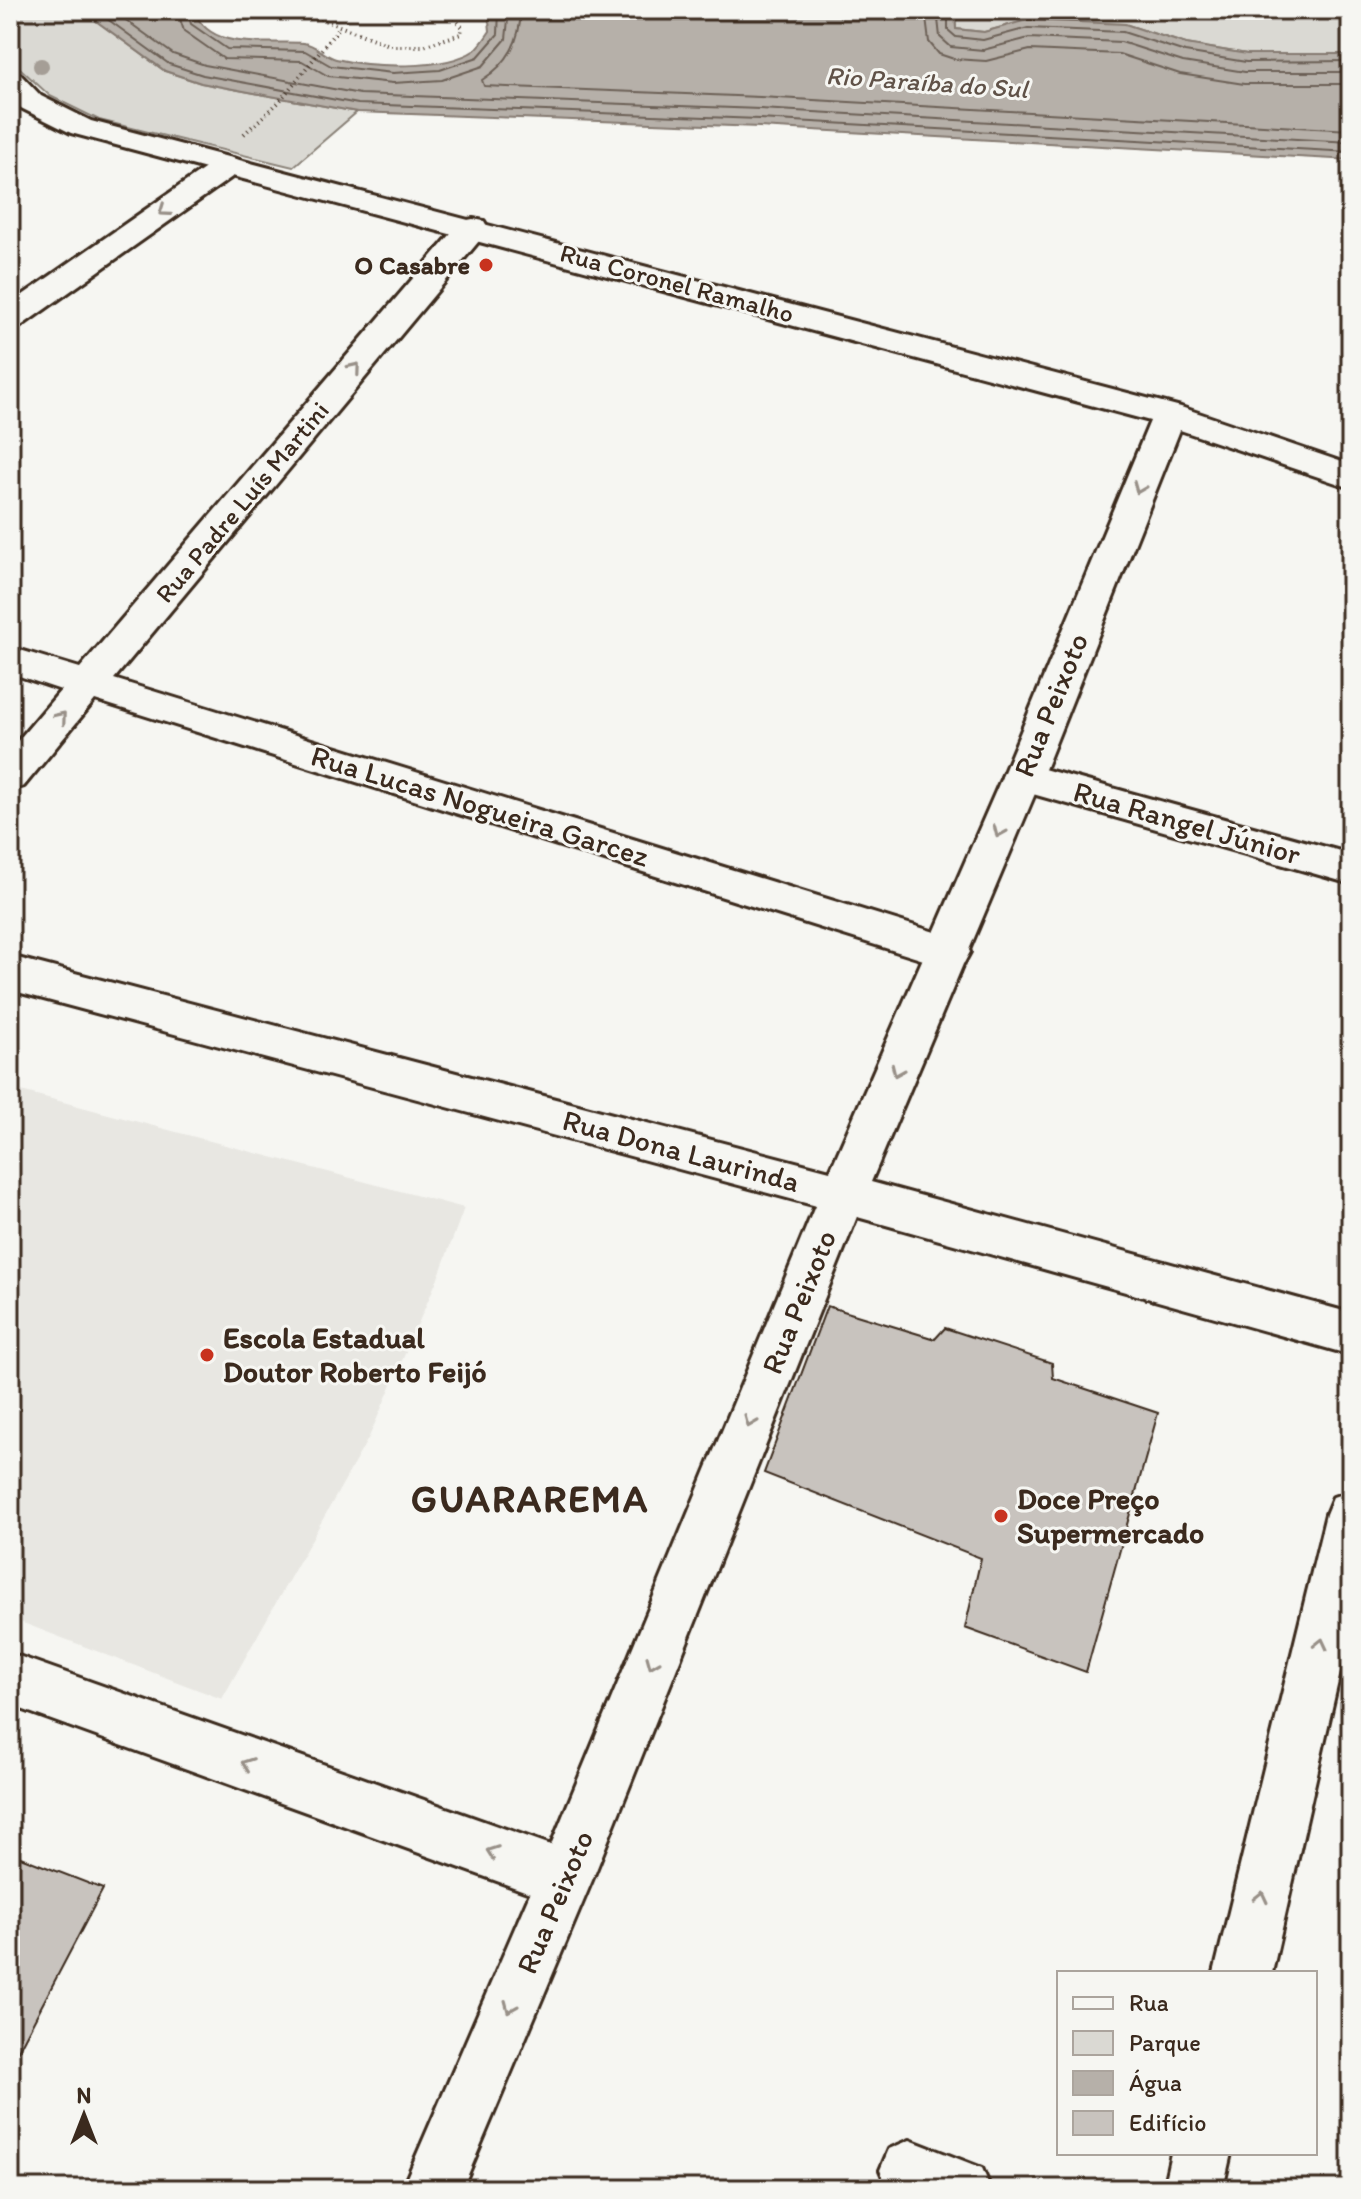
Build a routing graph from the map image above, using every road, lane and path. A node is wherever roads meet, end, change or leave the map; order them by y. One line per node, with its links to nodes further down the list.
1 (297, 10): 5 (path)
2 (447, 10): 5 (path)
3 (1226, 10): 4 (path)
4 (1334, 10)
5 (339, 28): 7 (path)
6 (10, 80): 7 (street, Rua Coronel Ramalho)
7 (232, 154): 8 (street, Rua Coronel Ramalho); 9 (street, one-way to 9)
8 (473, 228): 10 (street, Rua Coronel Ramalho); 13 (street, Rua Padre Luís Martini, one-way to 8)
9 (10, 319)
10 (1169, 415): 11 (street, Rua Coronel Ramalho); 15 (street, Rua Peixoto, one-way to 15)
11 (1351, 477)
12 (10, 660): 13 (street, Rua Lucas Nogueira Garcez)
13 (88, 684): 14 (street, Rua Padre Luís Martini, one-way to 13); 17 (street, Rua Lucas Nogueira Garcez)
14 (10, 776)
15 (1022, 777): 16 (street, Rua Rangel Júnior); 17 (street, Rua Peixoto, one-way to 17)
16 (1351, 869)
17 (949, 952): 19 (street, Rua Peixoto, one-way to 19)
18 (10, 973): 19 (street, Rua Dona Laurinda)
19 (843, 1194): 20 (street, Rua Dona Laurinda); 23 (street, Rua Peixoto, one-way to 23)
20 (1351, 1334)
21 (1351, 1514): 24 (street, one-way to 21)
22 (10, 1679): 23 (street, one-way to 22)
23 (565, 1878): 26 (street, Rua Peixoto, one-way to 26)
24 (1243, 1971)
25 (1201, 2155): 27 (street)
26 (432, 2189)
27 (1193, 2189)

